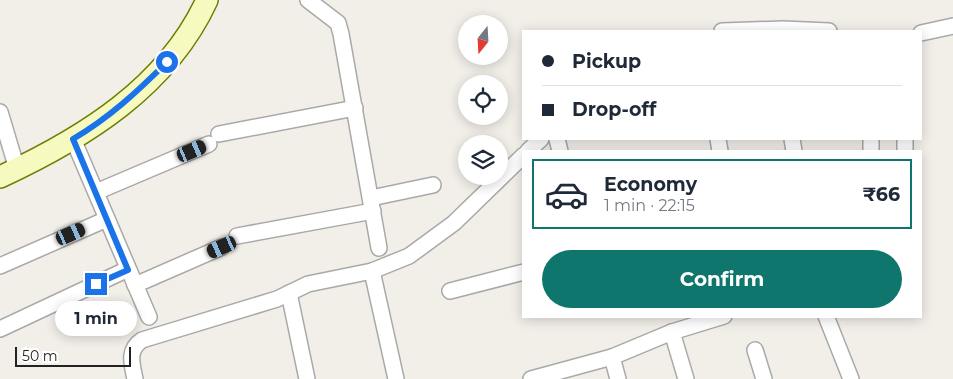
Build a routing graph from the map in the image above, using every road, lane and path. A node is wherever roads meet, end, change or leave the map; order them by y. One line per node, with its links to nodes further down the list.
1 (207, 0): 7 (street)
2 (308, 0): 5 (street)
3 (953, 26): 4 (street)
4 (922, 33)
5 (355, 108): 13 (street); 14 (street)
6 (0, 112): 11 (street)
7 (73, 139): 11 (street); 13 (street)
8 (540, 140): 9 (street)
9 (529, 150)
10 (522, 157): 21 (street)
11 (9, 173)
12 (433, 185): 14 (street)
13 (96, 192): 15 (street)
14 (372, 205): 16 (street); 18 (street)
15 (107, 219): 19 (street); 20 (street)
16 (237, 236)
17 (222, 247): 23 (street)
18 (379, 248)
19 (0, 266)
20 (128, 270): 23 (street); 29 (street)
21 (372, 271): 25 (street); 35 (street)
22 (522, 273): 24 (street)
23 (135, 285): 26 (street)
24 (450, 291)
25 (289, 293): 33 (street); 34 (street)
26 (149, 316)
27 (718, 318): 30 (street)
28 (827, 318): 40 (street)
29 (0, 329)
30 (672, 332): 32 (street); 38 (street)
31 (755, 350): 39 (street)
32 (612, 357): 36 (street); 37 (street)
33 (135, 379)
34 (307, 379)
35 (396, 379)
36 (531, 379)
37 (618, 379)
38 (686, 379)
39 (764, 379)
40 (851, 379)

